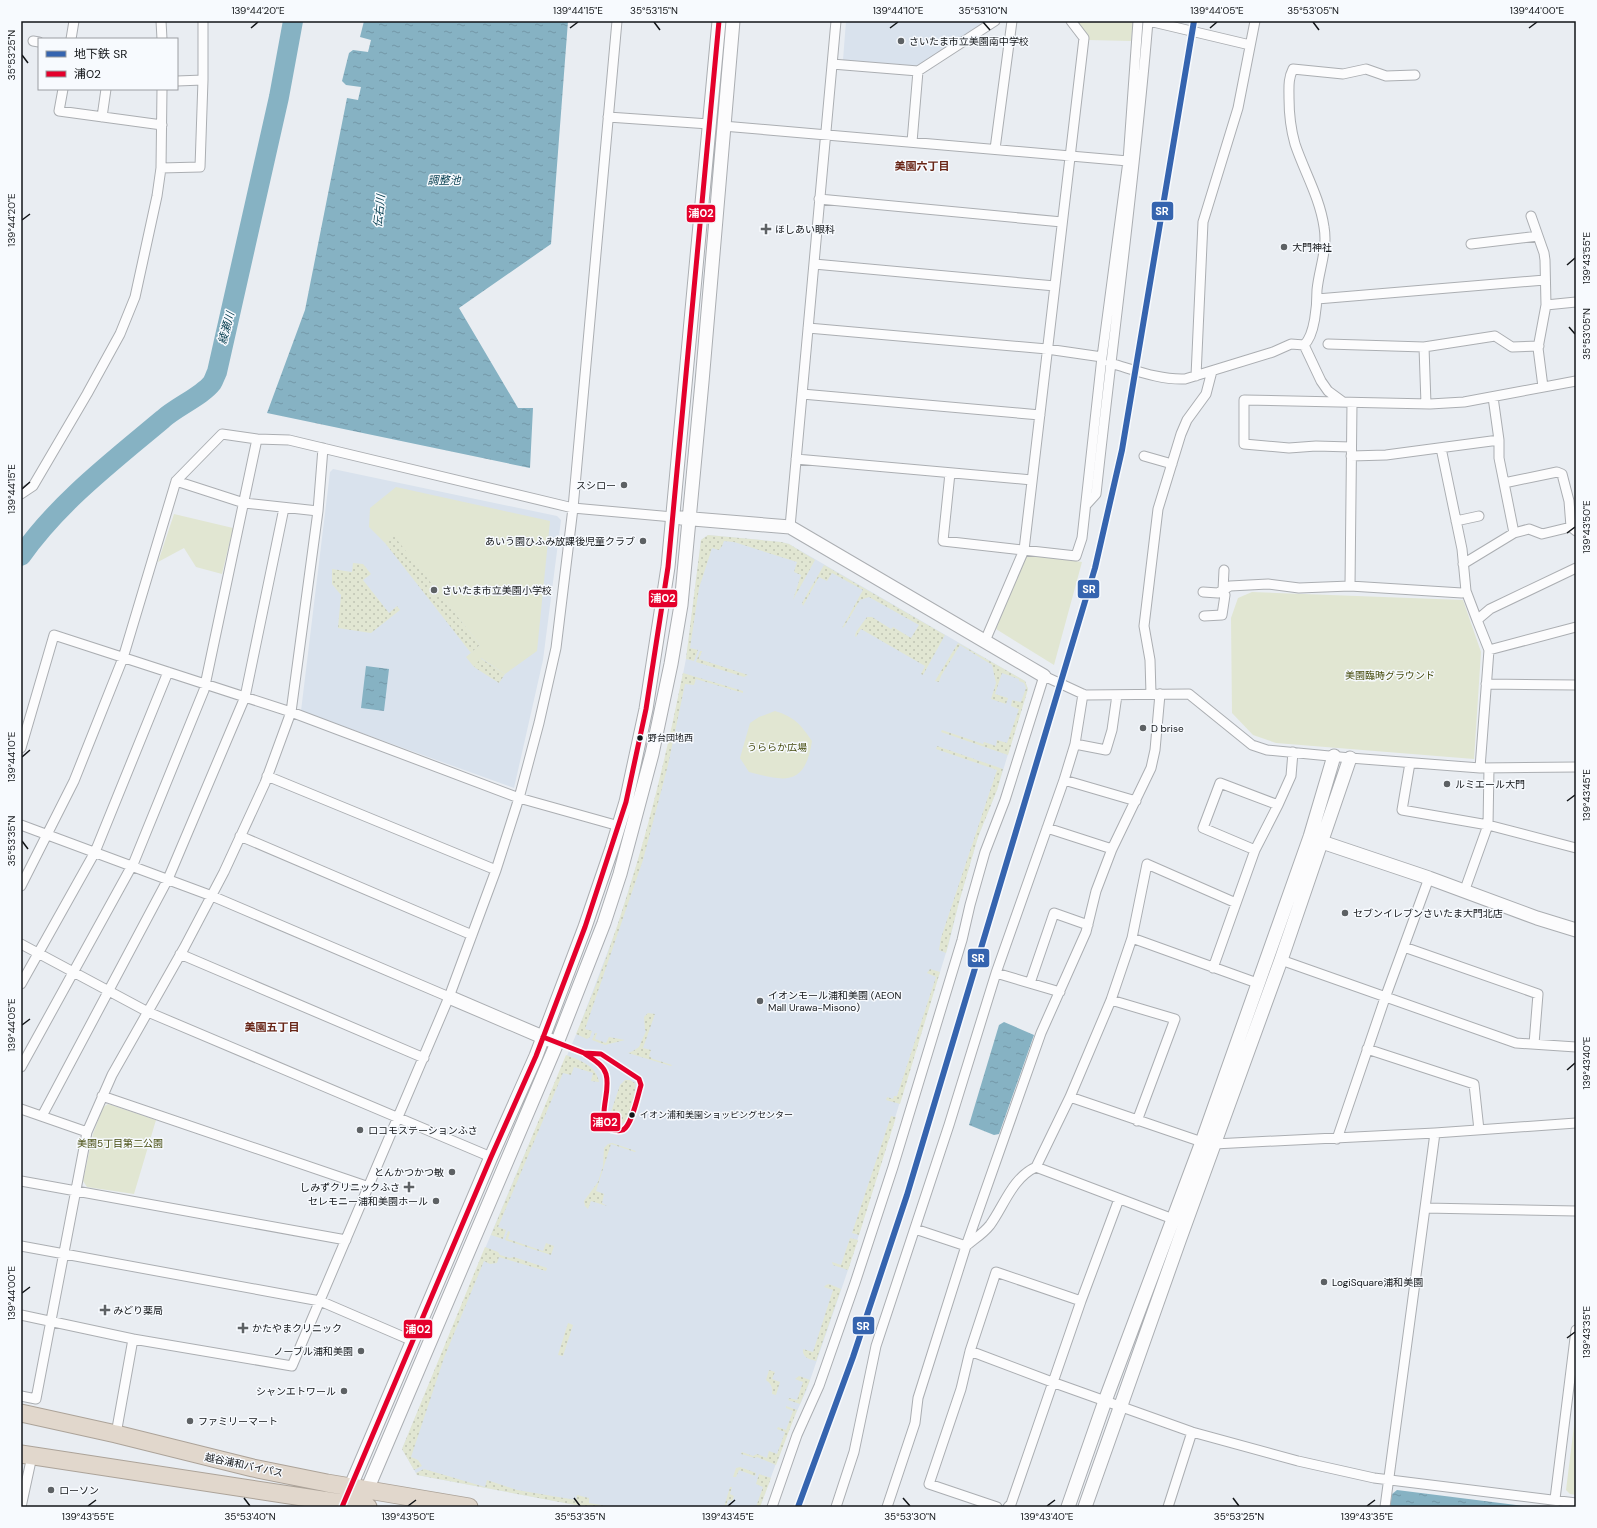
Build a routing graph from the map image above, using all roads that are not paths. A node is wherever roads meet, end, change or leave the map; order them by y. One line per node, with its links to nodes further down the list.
1 (74, 21): 14 (street)
2 (161, 21): 15 (street)
3 (203, 21): 20 (street)
4 (617, 21): 26 (street)
5 (719, 21): 27 (street)
6 (733, 21): 29 (street)
7 (836, 21): 17 (street)
8 (995, 21): 18 (street)
9 (1012, 21): 32 (street)
10 (1072, 21): 33 (street)
11 (1138, 21): 34 (street)
12 (1148, 21): 16 (street); 54 (street)
13 (1255, 21): 16 (street)
14 (71, 38)
15 (162, 38)
16 (1250, 45): 56 (street)
17 (832, 64): 18 (street); 30 (street)
18 (918, 71): 31 (street)
19 (1414, 75): 44 (street)
20 (203, 80): 21 (street); 35 (street)
21 (178, 81)
22 (63, 90): 25 (street)
23 (106, 90): 25 (street)
24 (162, 90): 28 (street)
25 (102, 117): 28 (street)
26 (608, 117): 27 (street); 81 (street)
27 (709, 124): 84 (street)
28 (162, 125): 35 (street)
29 (723, 126): 30 (street); 85 (street)
30 (825, 135): 31 (street); 36 (street)
31 (912, 142): 32 (street)
32 (995, 150): 33 (street)
33 (1070, 156): 34 (street); 38 (street)
34 (1128, 161): 53 (street)
35 (161, 168): 76 (street)
36 (820, 199): 38 (street); 41 (street)
37 (1531, 216): 39 (street)
38 (1062, 222): 43 (street)
39 (1538, 236): 40 (street); 42 (street)
40 (1471, 244)
41 (814, 264): 43 (street); 47 (street)
42 (1545, 280): 44 (street); 46 (street)
43 (1055, 286): 52 (street)
44 (1317, 299): 49 (street)
45 (1576, 302): 46 (street)
46 (1546, 305): 51 (street)
47 (808, 328): 52 (street); 59 (street)
48 (1328, 344): 50 (street)
49 (1304, 345): 55 (street); 61 (street)
50 (1424, 346): 51 (street); 62 (street)
51 (1539, 346): 58 (street)
52 (1047, 349): 53 (street); 63 (street)
53 (1102, 357): 79 (street)
54 (1110, 363): 56 (street); 79 (street)
55 (1212, 371): 56 (street); 71 (street)
56 (1196, 376)
57 (1576, 381): 58 (street)
58 (1544, 387): 60 (street)
59 (802, 394): 63 (street); 70 (street)
60 (1493, 397): 62 (street); 65 (street)
61 (1347, 403): 62 (street); 68 (street); 68 (street)
62 (1426, 404)
63 (1040, 415): 73 (street)
64 (258, 439): 66 (street); 74 (street); 78 (street)
65 (1499, 440): 67 (street); 75 (street)
66 (323, 448): 81 (street); 82 (street)
67 (1441, 448): 68 (street); 86 (street)
68 (1351, 452): 94 (street)
69 (1144, 456): 71 (street)
70 (796, 459): 72 (street); 87 (street)
71 (1172, 464): 110 (street)
72 (950, 473): 73 (street); 90 (street)
73 (1032, 480): 90 (street)
74 (176, 481): 78 (street); 103 (street)
75 (1504, 484): 77 (street); 89 (street)
76 (21, 494)
77 (1572, 500): 88 (street)
78 (244, 503): 80 (street); 106 (street)
79 (1086, 505): 90 (street)
80 (284, 508): 82 (street); 113 (street)
81 (573, 508): 84 (street); 125 (street)
82 (318, 511): 114 (street)
83 (1479, 516): 86 (street)
84 (673, 517): 85 (street); 130 (street)
85 (689, 518): 87 (street); 169 (street)
86 (1456, 521): 91 (street)
87 (790, 527): 101 (street)
88 (1574, 529): 89 (street)
89 (1514, 533): 91 (street)
90 (1024, 550): 101 (street)
91 (1463, 564): 96 (street)
92 (1576, 568): 99 (street)
93 (1224, 570): 95 (street)
94 (1350, 586): 95 (street); 96 (street)
95 (1224, 590): 97 (street); 98 (street)
96 (1466, 591): 99 (street)
97 (1203, 592)
98 (1204, 616)
99 (1477, 620): 102 (street)
100 (1575, 630): 102 (street)
101 (985, 641): 105 (street)
102 (1489, 650): 107 (street)
103 (123, 658): 104 (street); 116 (street); 132 (street)
104 (168, 672): 106 (street); 138 (street)
105 (1044, 676): 109 (street); 226 (street)
106 (206, 684): 113 (street); 139 (street)
107 (1486, 684): 108 (street); 122 (street)
108 (1576, 685)
109 (1083, 694): 112 (street); 115 (street)
110 (1151, 694): 111 (street); 112 (street)
111 (1160, 694): 117 (street); 126 (street)
112 (1117, 696): 115 (street)
113 (245, 697): 114 (street); 142 (street)
114 (291, 712): 123 (street); 125 (street)
115 (1075, 744): 124 (street)
116 (21, 748)
117 (1293, 752): 118 (street); 127 (street)
118 (1334, 756): 119 (street); 134 (street)
119 (1350, 758): 120 (street); 134 (street)
120 (1410, 763): 122 (street); 129 (street)
121 (1576, 767): 122 (street)
122 (1485, 768): 129 (street)
123 (267, 776): 133 (street); 140 (street)
124 (1064, 780): 126 (street); 131 (street)
125 (519, 798): 130 (street); 140 (street)
126 (1136, 801): 136 (street)
127 (1278, 805): 137 (street); 137 (street)
128 (21, 825): 132 (street)
129 (1488, 825): 135 (street); 144 (street)
130 (618, 826): 168 (street)
131 (1047, 828): 136 (street); 158 (street)
132 (48, 834): 138 (street); 143 (street)
133 (240, 836): 145 (street); 149 (street)
134 (1315, 839): 141 (street); 155 (street); 160 (street)
135 (1576, 848)
136 (1112, 849): 147 (street)
137 (1255, 850): 146 (street)
138 (95, 852): 139 (street); 153 (street)
139 (132, 866): 142 (street); 157 (street)
140 (496, 870): 149 (street)
141 (1429, 878): 144 (street); 152 (street)
142 (168, 879): 145 (street); 162 (street)
143 (21, 886)
144 (1464, 892): 148 (street)
145 (212, 896): 154 (street); 164 (street)
146 (1236, 903): 150 (street); 156 (street)
147 (1088, 925): 159 (street); 163 (street)
148 (1576, 930)
149 (472, 936): 164 (street)
150 (1132, 938): 156 (street); 166 (street)
151 (21, 944): 153 (street)
152 (1404, 947): 165 (street); 170 (street)
153 (38, 954): 157 (street); 161 (street)
154 (180, 954): 167 (street); 173 (street)
155 (1281, 960): 165 (street); 186 (street)
156 (1213, 968): 160 (street)
157 (74, 972): 162 (street); 174 (street)
158 (996, 973): 159 (street); 196 (street)
159 (1030, 983): 163 (street)
160 (1258, 983): 186 (street)
161 (21, 984)
162 (108, 991): 167 (street); 178 (street)
163 (1060, 992): 199 (street)
164 (449, 997): 168 (street); 173 (street)
165 (1385, 998): 170 (street); 172 (street)
166 (1111, 1000): 176 (street); 180 (street)
167 (148, 1012): 175 (street); 179 (street)
168 (543, 1037): 169 (street); 187 (street)
169 (557, 1043): 219 (street)
170 (1534, 1044): 171 (street)
171 (1576, 1047)
172 (1367, 1049): 182 (street); 185 (street)
173 (424, 1058): 179 (street)
174 (21, 1067)
175 (102, 1096): 183 (street); 190 (street)
176 (1070, 1098): 180 (street); 188 (street)
177 (21, 1108): 178 (street)
178 (42, 1116): 183 (street)
179 (399, 1117): 187 (street); 190 (street)
180 (1137, 1121): 186 (street)
181 (1576, 1123): 182 (street)
182 (1479, 1130): 184 (street)
183 (87, 1132): 191 (street)
184 (1435, 1133): 185 (street); 193 (street)
185 (1337, 1139): 186 (street)
186 (1208, 1143): 195 (street); 212 (street)
187 (491, 1157): 207 (street)
188 (1036, 1167): 192 (street); 199 (street)
189 (21, 1181): 191 (street)
190 (369, 1187): 197 (street)
191 (76, 1191): 197 (street); 200 (street)
192 (1119, 1199): 195 (street); 202 (street)
193 (1425, 1208): 194 (street); 217 (street)
194 (1576, 1211)
195 (1173, 1219): 211 (street)
196 (915, 1229): 199 (street); 227 (street)
197 (346, 1240): 201 (street)
198 (21, 1246): 200 (street)
199 (966, 1246): 228 (street)
200 (63, 1254): 201 (street); 204 (street)
201 (320, 1301): 206 (street); 207 (street)
202 (1081, 1301): 208 (street); 209 (street)
203 (21, 1315): 204 (street)
204 (51, 1321): 206 (street); 210 (street)
205 (1576, 1330): 221 (street)
206 (133, 1339): 215 (street)
207 (413, 1341): 218 (street)
208 (970, 1351): 209 (street); 229 (street)
209 (1052, 1382): 211 (street); 230 (street)
210 (21, 1396)
211 (1106, 1401): 212 (street); 231 (street)
212 (1122, 1406): 214 (street); 232 (street)
213 (21, 1413): 215 (highway, 越谷浦和バイパス)
214 (1192, 1432): 217 (street); 233 (street)
215 (116, 1434): 218 (highway, 越谷浦和バイパス)
216 (26, 1455): 222 (highway, 越谷浦和バイパス); 223 (street)
217 (1388, 1480): 221 (street); 234 (street)
218 (351, 1486): 219 (highway, 越谷浦和バイパス); 222 (street)
219 (368, 1489): 224 (street); 225 (highway, 越谷浦和バイパス)
220 (1576, 1503): 221 (street)
221 (1554, 1504)
222 (343, 1505): 224 (highway, 越谷浦和バイパス)
223 (21, 1507)
224 (363, 1507)
225 (469, 1507)
226 (772, 1507)
227 (836, 1507)
228 (887, 1507)
229 (997, 1507)
230 (1008, 1507)
231 (1068, 1507)
232 (1086, 1507)
233 (1168, 1507)
234 (1385, 1507)

